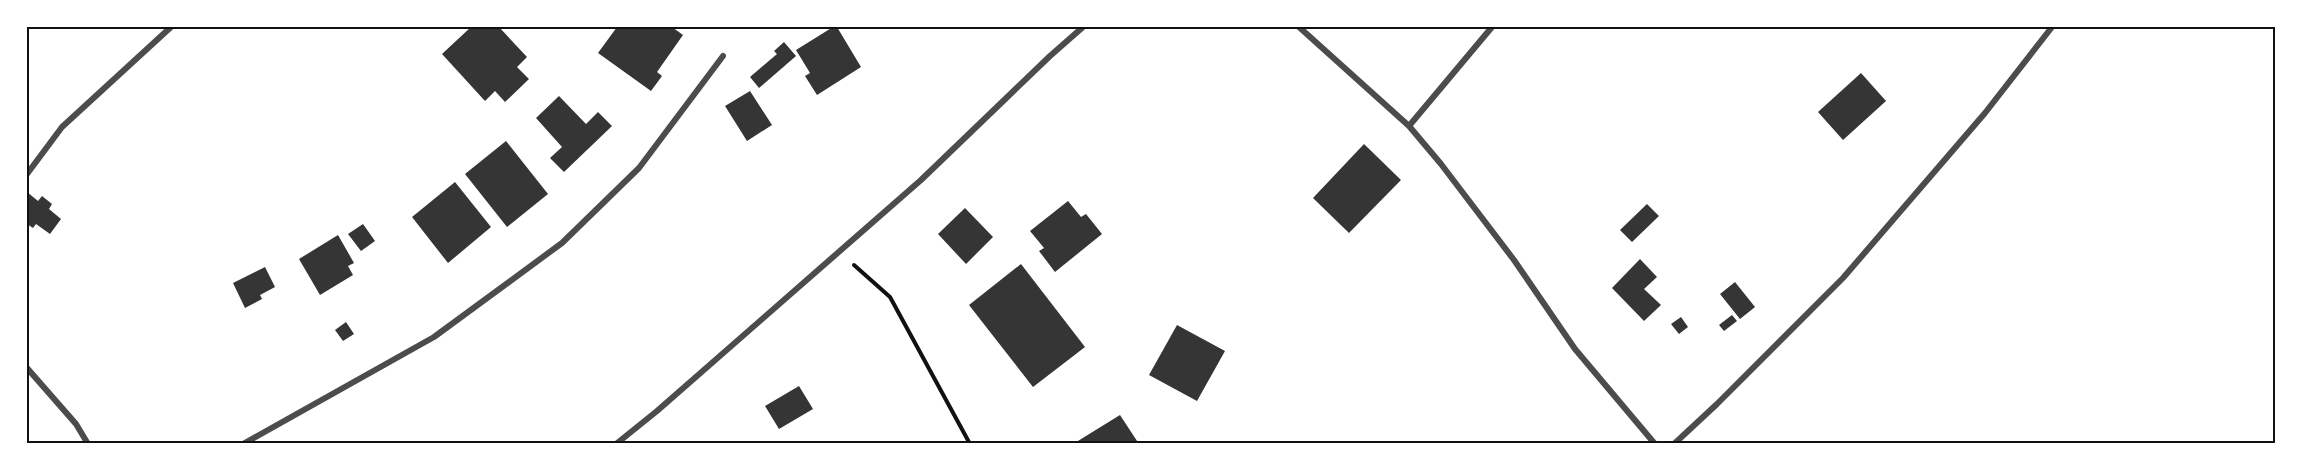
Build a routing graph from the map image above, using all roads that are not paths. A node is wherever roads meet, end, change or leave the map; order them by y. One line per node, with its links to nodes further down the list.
1 (171, 27): 8 (street)
2 (1083, 27): 12 (street)
3 (1299, 27): 7 (street)
4 (1492, 27): 7 (street)
5 (2052, 27): 14 (street)
6 (723, 56): 11 (street)
7 (1409, 126): 13 (street)
8 (27, 174)
9 (27, 369): 10 (street)
10 (88, 444)
11 (243, 444)
12 (616, 444)
13 (1655, 444)
14 (1674, 444)

